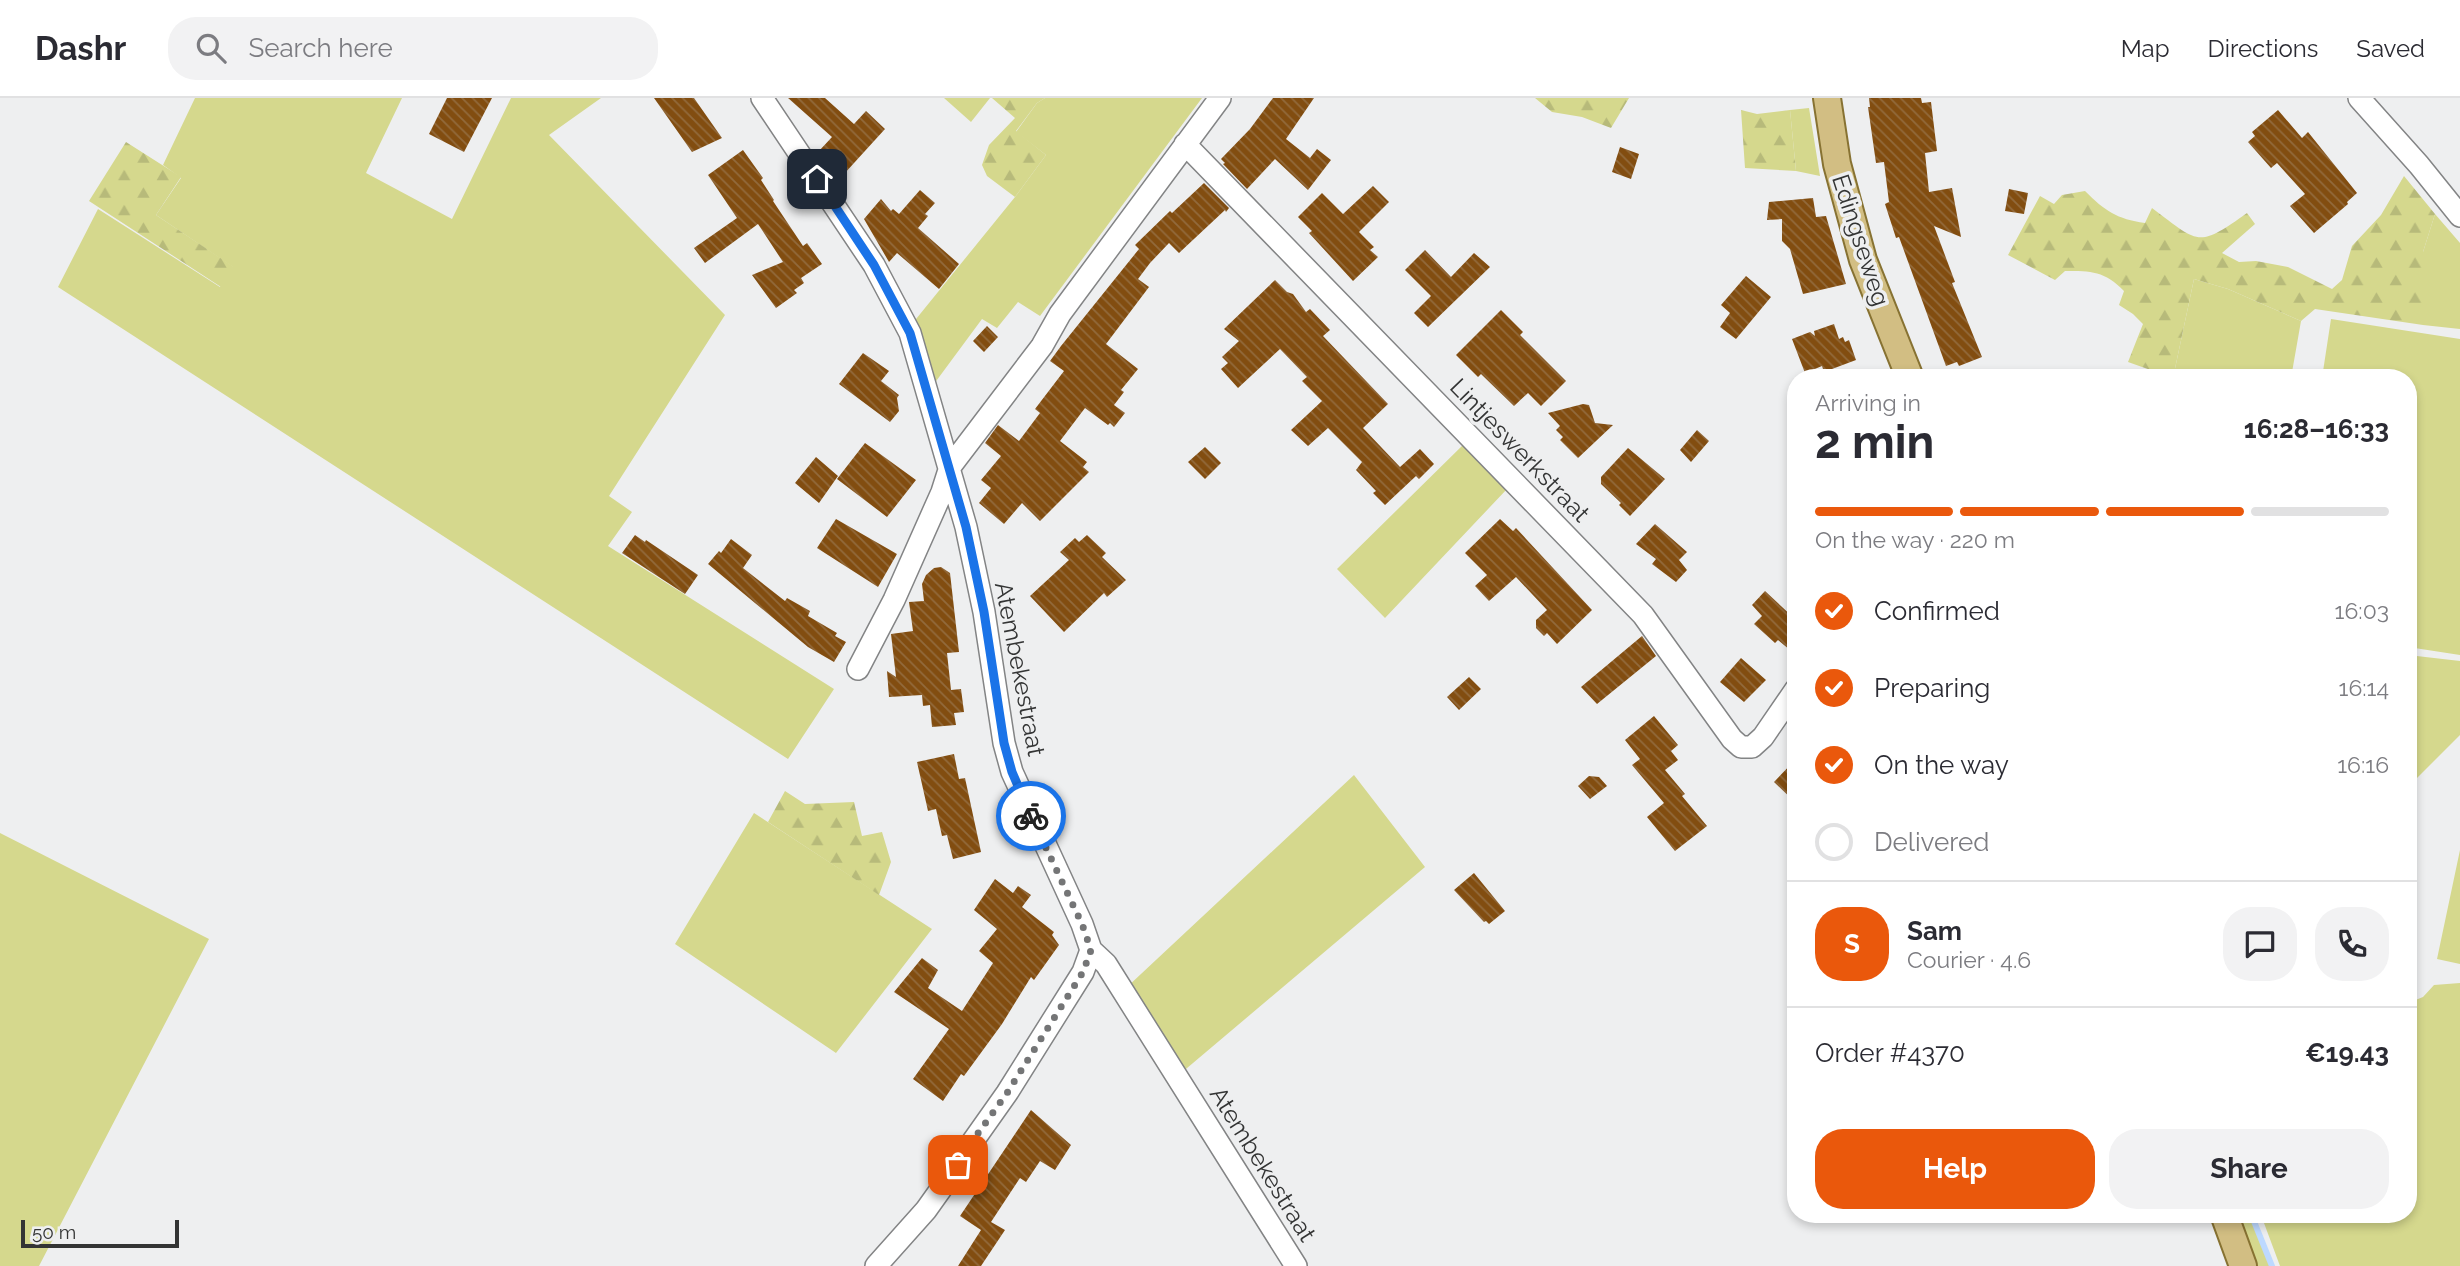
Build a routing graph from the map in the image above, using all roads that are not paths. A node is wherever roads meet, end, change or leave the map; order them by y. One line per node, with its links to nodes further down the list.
1 (762, 98): 8 (street, Atembekestraat)
2 (1220, 98): 5 (street)
3 (1827, 98): 7 (main road, Edingseweg)
4 (2359, 98): 6 (street)
5 (1185, 145): 8 (street); 10 (street, Lintjeswerkstraat)
6 (2460, 216)
7 (1906, 369)
8 (950, 467): 9 (street); 11 (street, Atembekestraat)
9 (858, 669)
10 (1787, 702)
11 (1091, 950): 13 (street); 14 (street, Atembekestraat)
12 (2227, 1223): 15 (main road)
13 (876, 1266)
14 (1296, 1266)
15 (2243, 1266)

